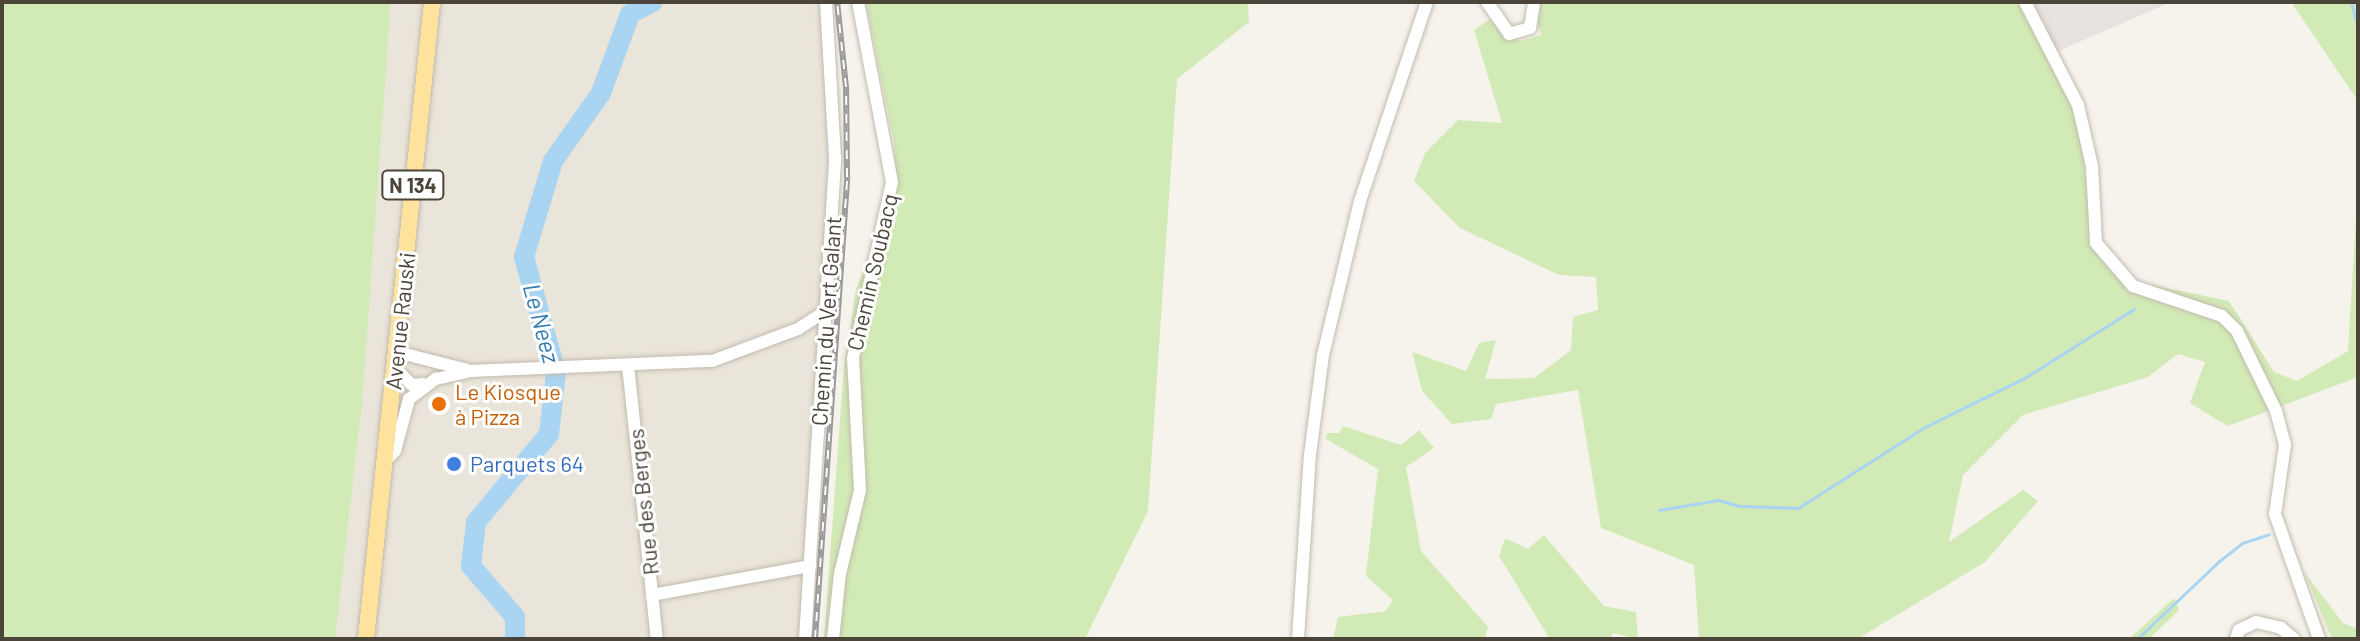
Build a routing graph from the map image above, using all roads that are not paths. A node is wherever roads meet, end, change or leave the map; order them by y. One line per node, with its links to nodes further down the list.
1 (432, 2): 10 (main road, Avenue Rauski / N 134)
2 (826, 2): 8 (street, Chemin du Vert Galant)
3 (858, 2): 20 (street, Chemin Soubacq)
4 (1427, 2): 21 (street)
5 (1487, 2): 6 (street)
6 (1534, 2)
7 (2025, 2): 24 (street)
8 (827, 310): 11 (street); 15 (street, Chemin du Vert Galant)
9 (425, 358): 10 (street); 12 (street); 13 (street)
10 (396, 360): 13 (street); 14 (main road, Avenue Rauski / N 134)
11 (628, 365): 12 (street); 16 (street, Rue des Berges)
12 (470, 371): 13 (street)
13 (421, 386): 14 (street)
14 (385, 461): 17 (main road, Avenue Rauski / N 134)
15 (810, 566): 16 (street); 19 (street, Chemin du Vert Galant)
16 (652, 595): 18 (street, Rue des Berges)
17 (366, 639)
18 (657, 639)
19 (805, 639)
20 (833, 639)
21 (1298, 639)
22 (2236, 639): 23 (street)
23 (2294, 639)
24 (2319, 639)

